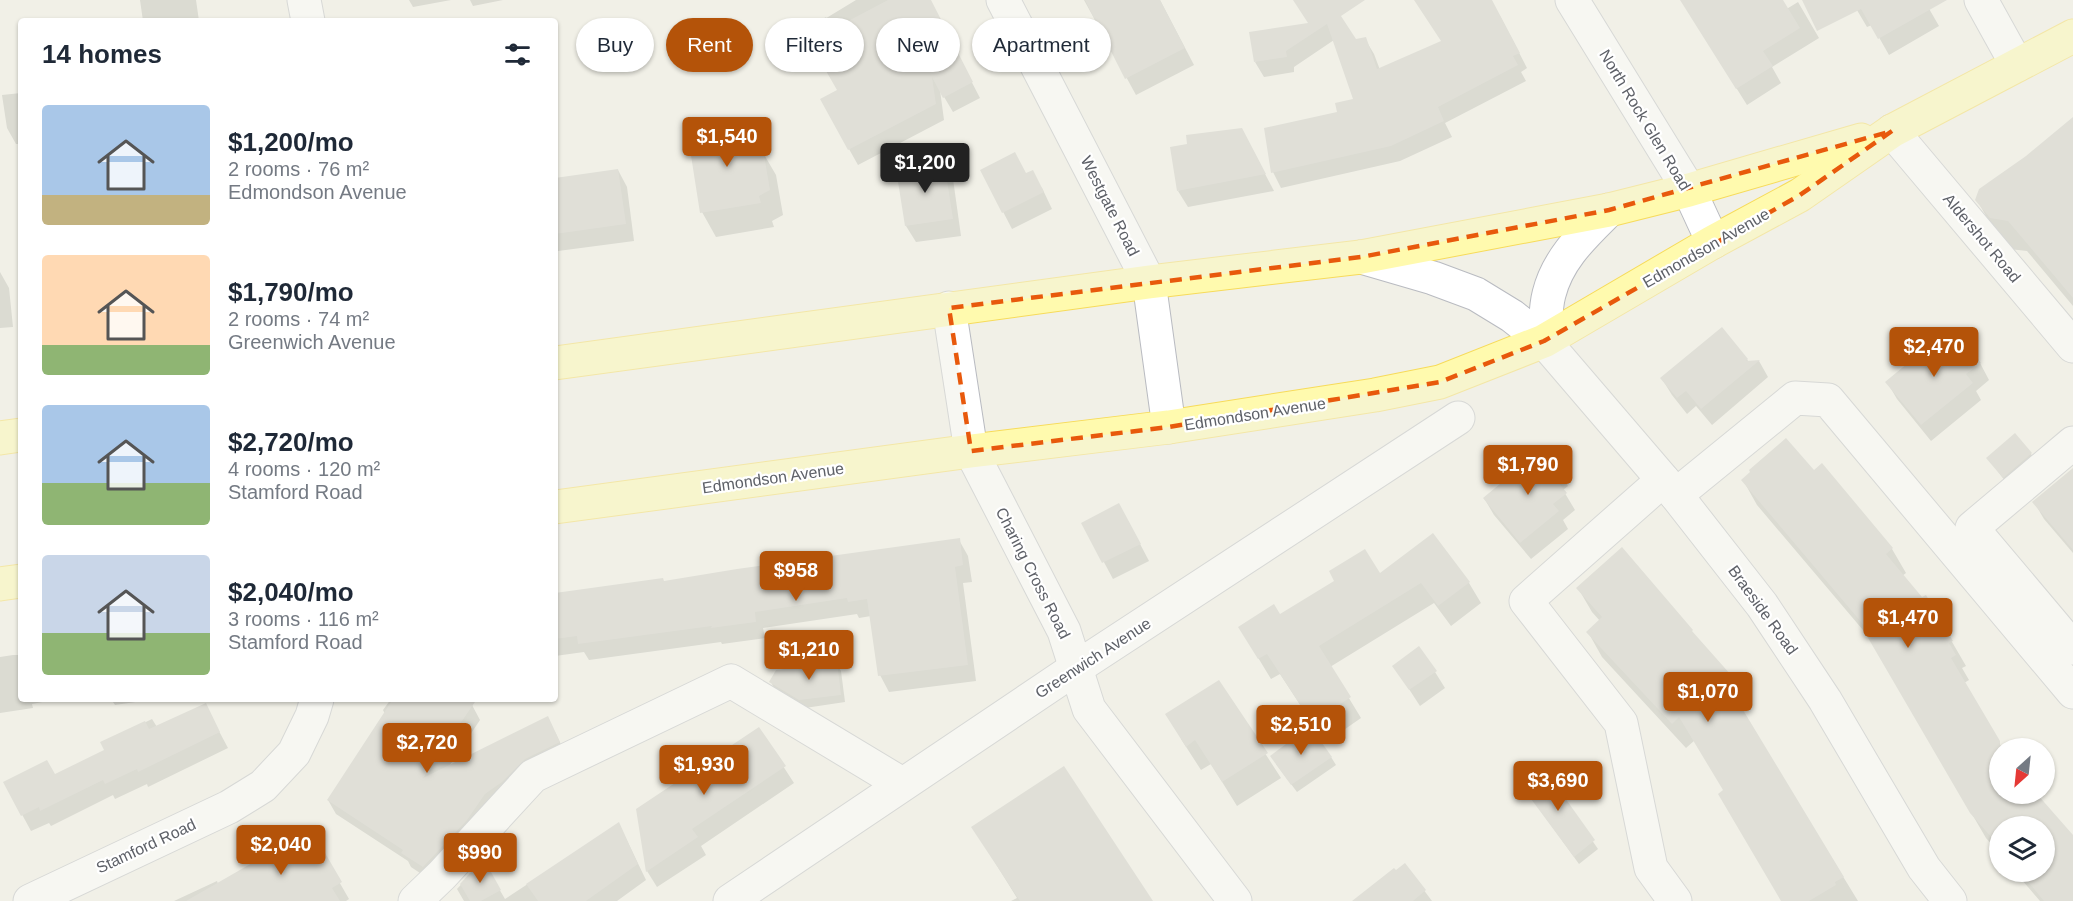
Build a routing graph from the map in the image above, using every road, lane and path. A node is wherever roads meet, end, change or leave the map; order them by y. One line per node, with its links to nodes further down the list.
1 (304, 0): 5 (street)
2 (1003, 0): 13 (street, Westgate Road)
3 (1572, 0): 9 (street, North Rock Glen Road)
4 (1981, 0): 7 (street)
5 (307, 18)
6 (2073, 36): 7 (main road, Edmondson Avenue)
7 (2017, 65): 8 (main road, Edmondson Avenue)
8 (1892, 131): 9 (main road, Edmondson Avenue); 11 (main road, Edmondson Avenue); 16 (street, Aldershot Road)
9 (1689, 190): 10 (main road, Edmondson Avenue); 11 (street, North Rock Glen Road)
10 (1609, 210): 12 (main road, Edmondson Avenue); 15 (street)
11 (1713, 242): 15 (main road, Edmondson Avenue)
12 (1361, 257): 13 (main road, Edmondson Avenue); 15 (street, Braeside Road)
13 (1149, 282): 14 (main road, Edmondson Avenue); 19 (street, Westgate Road)
14 (949, 308): 17 (main road, Edmondson Avenue); 23 (street, Charing Cross Road)
15 (1544, 341): 19 (main road, Edmondson Avenue); 24 (street, Braeside Road)
16 (2073, 346)
17 (558, 363)
18 (1458, 418): 29 (street, Greenwich Avenue)
19 (1169, 427): 23 (main road, Edmondson Avenue)
20 (18, 435): 21 (main road)
21 (0, 438)
22 (2073, 443): 28 (street)
23 (971, 451): 25 (main road, Edmondson Avenue); 29 (street, Charing Cross Road)
24 (1669, 488): 30 (street); 37 (street); 38 (street, Braeside Road)
25 (558, 507)
26 (18, 581): 27 (main road)
27 (0, 584)
28 (2073, 648)
29 (1076, 668): 32 (street, Greenwich Avenue); 36 (street, Charing Cross Road)
30 (2073, 692)
31 (316, 702): 33 (street, Stamford Road)
32 (902, 784): 34 (street); 35 (street, Greenwich Avenue)
33 (30, 901)
34 (415, 901)
35 (730, 901)
36 (1235, 901)
37 (1675, 901)
38 (1950, 901)

